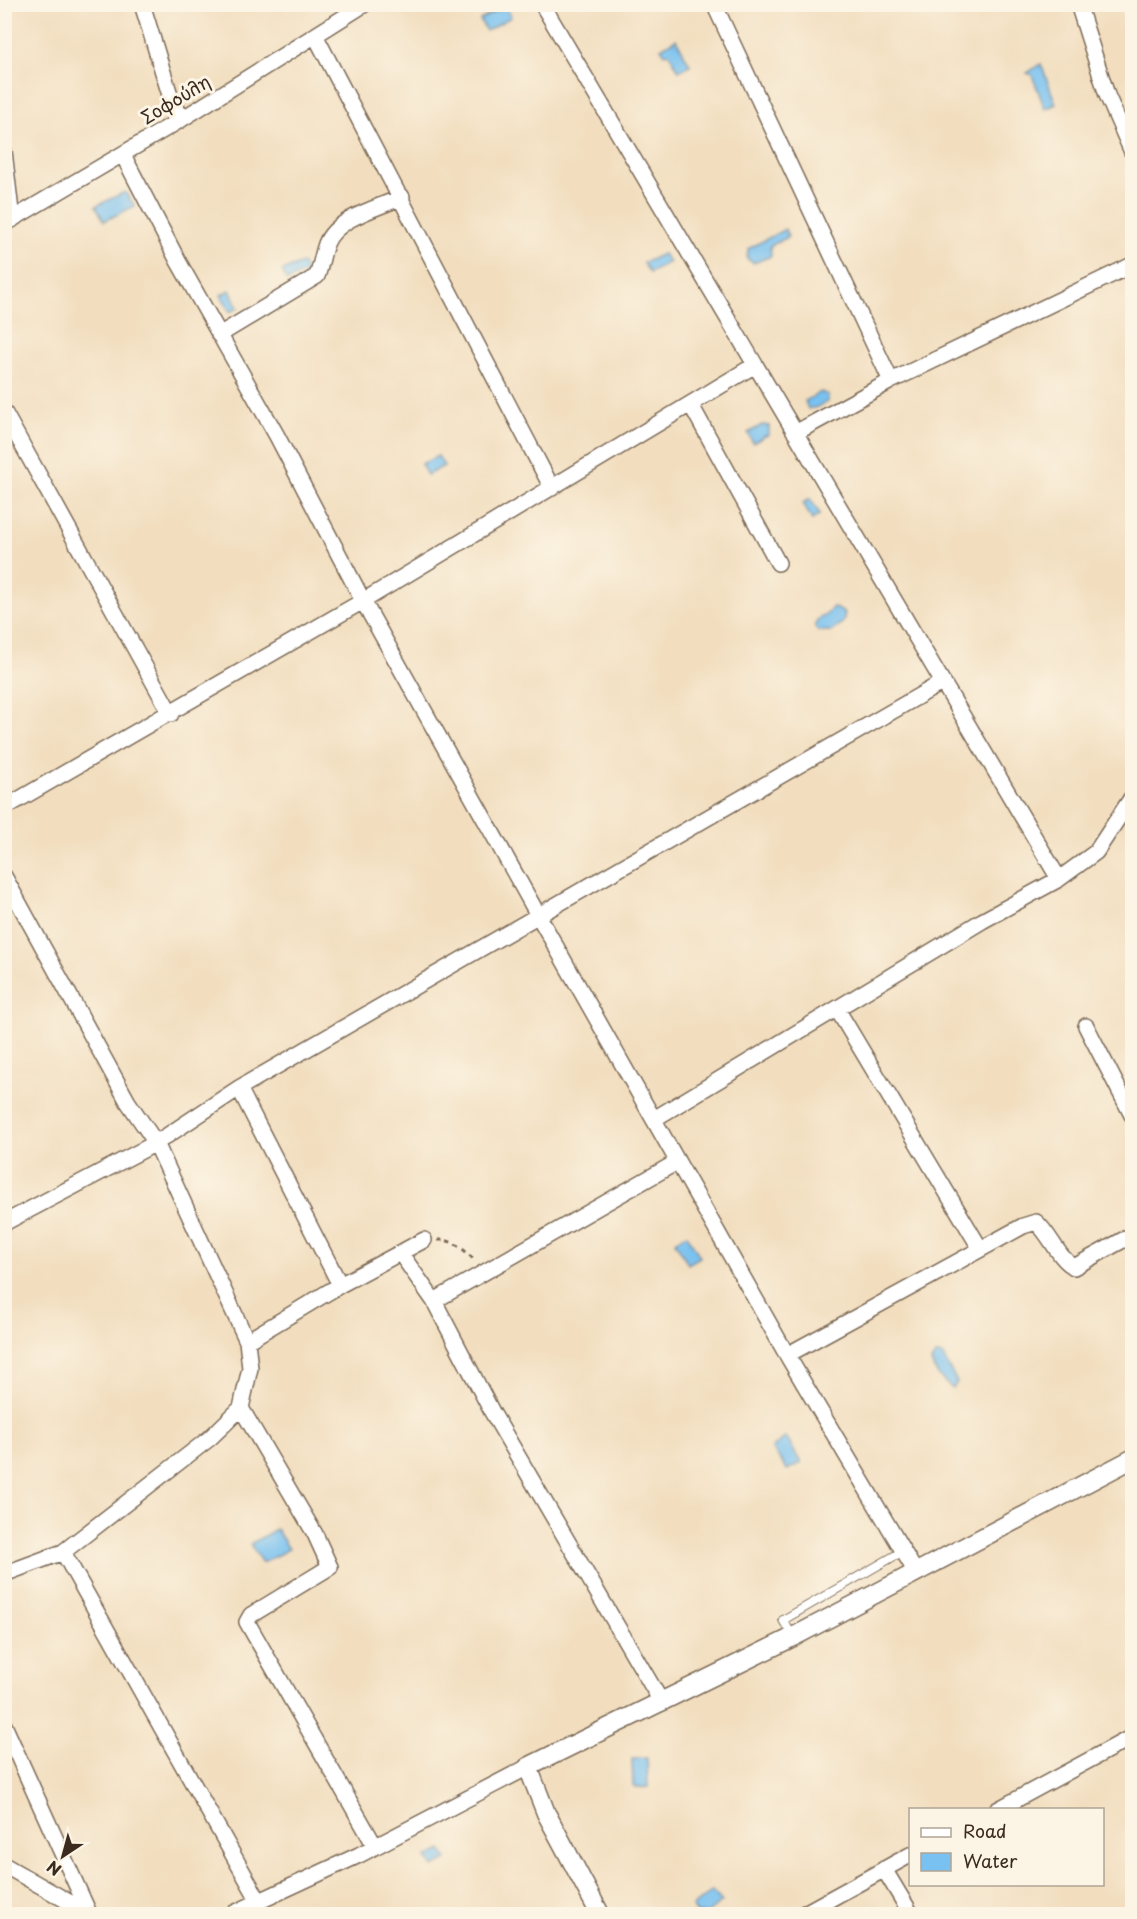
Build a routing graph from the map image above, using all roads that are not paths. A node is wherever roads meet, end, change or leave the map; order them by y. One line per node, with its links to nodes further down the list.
1 (142, 4): 7 (street)
2 (365, 4): 6 (street, Σοφούλη)
3 (542, 4): 15 (street)
4 (714, 4): 16 (street)
5 (1078, 4): 9 (street)
6 (316, 37): 7 (street, Σοφούλη); 11 (street)
7 (182, 119): 10 (street, Σοφούλη)
8 (4, 151): 12 (street)
9 (1132, 152)
10 (123, 155): 12 (street, Σοφούλη); 14 (street)
11 (402, 197): 14 (street); 20 (street)
12 (8, 222)
13 (1132, 265): 16 (street)
14 (219, 335): 22 (street)
15 (755, 365): 17 (street); 19 (street)
16 (891, 381): 19 (street)
17 (691, 405): 20 (street); 21 (street)
18 (4, 412): 24 (street)
19 (795, 433): 23 (street)
20 (552, 488): 22 (street)
21 (778, 563)
22 (363, 601): 24 (street); 29 (street)
23 (943, 682): 28 (street); 29 (street)
24 (171, 714): 26 (street)
25 (1132, 797): 28 (street)
26 (4, 808)
27 (4, 876): 35 (street)
28 (1059, 879): 30 (street)
29 (538, 915): 32 (street); 34 (street)
30 (837, 1009): 34 (street); 40 (street)
31 (1086, 1026): 33 (street)
32 (239, 1088): 35 (street); 42 (street)
33 (1132, 1115)
34 (654, 1119): 36 (street)
35 (156, 1143): 37 (street); 44 (street)
36 (677, 1162): 43 (street); 45 (street)
37 (4, 1223)
38 (1132, 1235): 40 (street)
39 (424, 1240): 41 (street)
40 (980, 1248): 45 (street)
41 (401, 1254): 42 (street); 43 (street)
42 (340, 1285): 44 (street)
43 (435, 1301): 53 (street)
44 (247, 1341): 46 (street)
45 (787, 1355): 48 (street)
46 (241, 1408): 49 (street); 58 (street)
47 (1132, 1459): 50 (street)
48 (903, 1551): 50 (street); 52 (lane)
49 (63, 1552): 51 (street); 62 (street)
50 (915, 1571): 52 (street)
51 (4, 1574)
52 (793, 1637): 53 (street)
53 (662, 1703): 56 (street)
54 (4, 1725): 63 (street)
55 (1132, 1737): 57 (street)
56 (528, 1767): 58 (street); 65 (street)
57 (1000, 1808)
58 (375, 1846): 62 (street)
59 (909, 1856): 61 (street)
60 (4, 1865): 63 (street)
61 (884, 1869): 66 (street); 67 (street)
62 (259, 1901): 64 (street)
63 (90, 1914)
64 (232, 1914)
65 (600, 1914)
66 (803, 1914)
67 (911, 1914)

